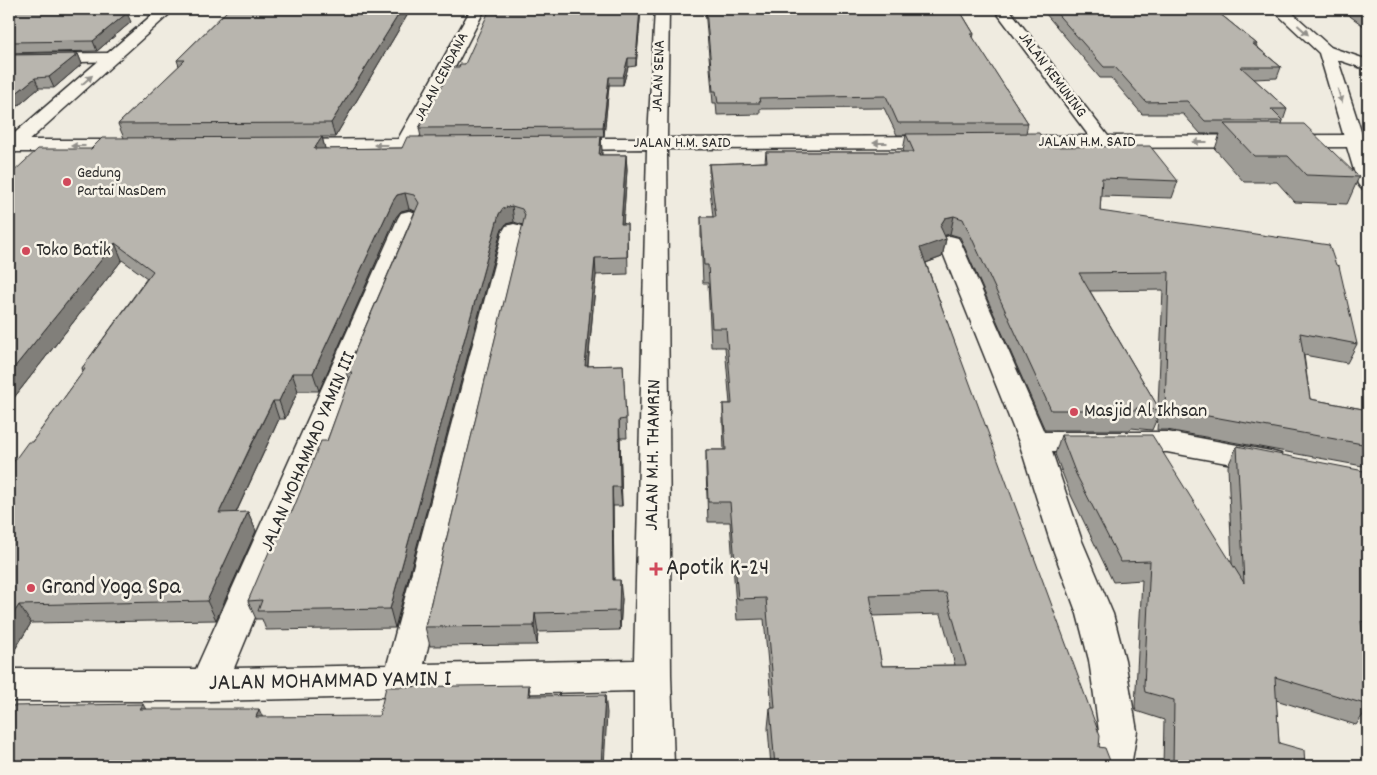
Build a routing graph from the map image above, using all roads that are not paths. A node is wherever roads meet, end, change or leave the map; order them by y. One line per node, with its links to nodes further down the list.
1 (168, 9): 7 (street)
2 (478, 9): 16 (street, JALAN CENDANA)
3 (662, 9): 14 (street, JALAN SENA)
4 (1002, 9): 13 (street, JALAN KEMUNING)
5 (1279, 9): 6 (street, one-way to 6)
6 (1327, 51): 9 (street); 10 (street, one-way to 10)
7 (112, 58): 8 (street); 18 (street, one-way to 7)
8 (9, 59)
9 (1368, 66)
10 (1354, 141): 13 (street, JALAN H.M. SAID, one-way to 13); 21 (street)
11 (964, 142): 14 (street, JALAN H.M. SAID, one-way to 14)
12 (994, 142): 13 (street, JALAN H.M. SAID)
13 (1103, 142)
14 (657, 143): 15 (street, JALAN H.M. SAID); 27 (street, JALAN M.H. THAMRIN)
15 (550, 144)
16 (405, 145): 17 (street); 20 (street, one-way to 20)
17 (454, 145)
18 (9, 146): 19 (street, one-way to 18)
19 (148, 146)
20 (266, 146)
21 (1368, 184)
22 (409, 218): 30 (street, JALAN MOHAMMAD YAMIN III)
23 (514, 231): 28 (street)
24 (950, 243): 25 (street)
25 (1034, 442): 26 (street); 32 (street)
26 (1292, 465)
27 (652, 675): 28 (street, JALAN MOHAMMAD YAMIN I); 31 (street, JALAN M.H. THAMRIN)
28 (401, 681): 30 (street, JALAN MOHAMMAD YAMIN I)
29 (9, 684): 30 (street, JALAN MOHAMMAD YAMIN I)
30 (208, 685)
31 (654, 766)
32 (1111, 766)

